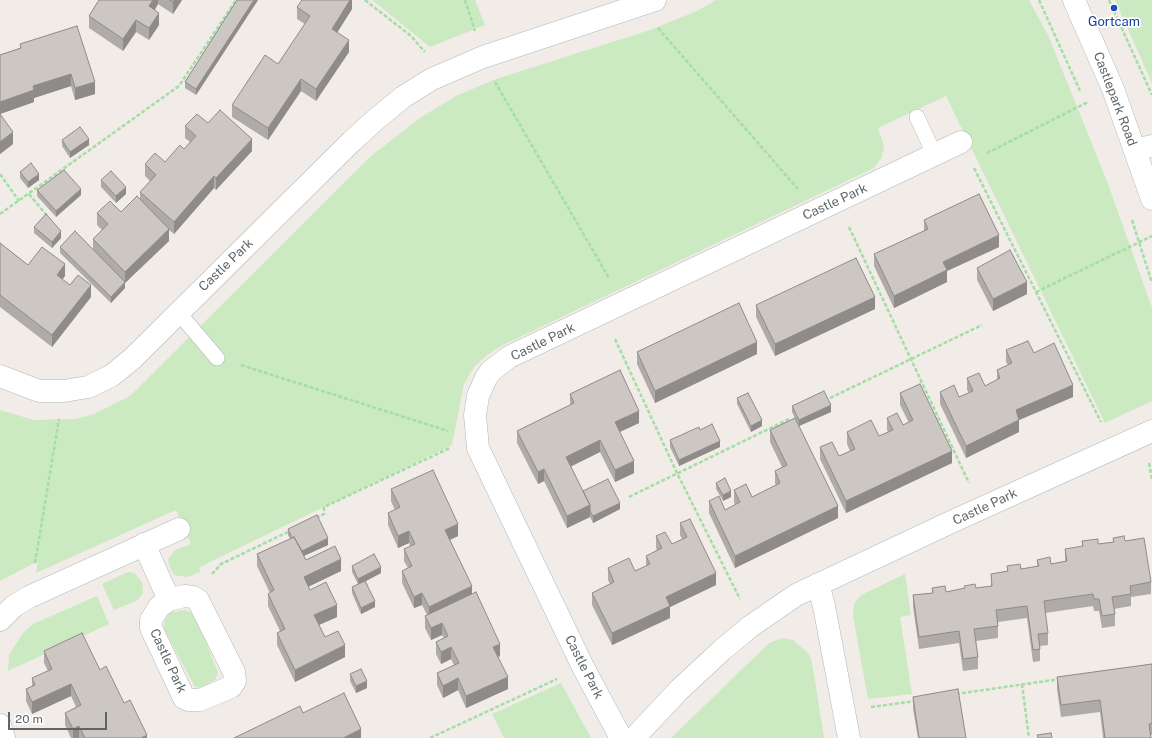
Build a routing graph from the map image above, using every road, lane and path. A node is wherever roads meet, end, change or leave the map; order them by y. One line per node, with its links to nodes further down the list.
1 (236, 0): 18 (path)
2 (365, 0): 8 (path)
3 (465, 0): 7 (path)
4 (1074, 0): 9 (street, Castlepark Road)
5 (1109, 0): 10 (path)
6 (648, 3): 7 (street, Castle Park); 21 (path)
7 (483, 57): 8 (street, Castle Park); 26 (path)
8 (445, 73): 27 (street, Castle Park)
9 (1113, 89): 13 (street, Castlepark Road); 15 (path)
10 (1152, 95)
11 (917, 117): 14 (lane)
12 (961, 142): 14 (street, Castle Park)
13 (1143, 148): 19 (street, Castlepark Road)
14 (934, 154): 21 (street, Castle Park)
15 (985, 154)
16 (971, 161): 25 (path)
17 (0, 174): 20 (path)
18 (29, 194): 20 (path); 23 (path)
19 (1152, 199)
20 (19, 201): 22 (path)
21 (817, 211): 26 (street, Castle Park); 31 (path)
22 (0, 214)
23 (49, 218)
24 (1152, 236): 25 (path)
25 (1036, 292): 38 (path)
26 (624, 303): 28 (street, Castle Park)
27 (178, 312): 30 (lane); 33 (street, Castle Park)
28 (604, 312): 37 (street, Castle Park); 39 (path)
29 (982, 325): 31 (path)
30 (217, 358): 37 (path)
31 (911, 358): 34 (path); 41 (path)
32 (0, 376): 33 (street, Castle Park)
33 (64, 391): 48 (path)
34 (830, 398)
35 (789, 419): 39 (path)
36 (1152, 431): 38 (street, Castle Park)
37 (472, 438): 42 (path); 52 (street, Castle Park)
38 (1114, 448): 41 (street, Castle Park)
39 (677, 473): 40 (path); 51 (path)
40 (628, 497)
41 (981, 508): 46 (street, Castle Park)
42 (310, 521)
43 (296, 528): 47 (path)
44 (179, 529): 45 (street)
45 (144, 544): 48 (street); 49 (street)
46 (818, 584): 51 (street, Castle Park); 57 (street)
47 (193, 597): 49 (street); 49 (street, Castle Park)
48 (29, 598): 50 (street)
49 (169, 600)
50 (0, 620)
51 (751, 626): 62 (street, Castle Park)
52 (583, 667): 60 (path); 61 (street, Castle Park)
53 (1061, 679): 54 (path)
54 (1022, 684): 55 (path); 64 (path)
55 (952, 695)
56 (921, 700): 57 (path)
57 (845, 711): 63 (street)
58 (0, 725): 59 (street)
59 (4, 738)
60 (430, 738)
61 (621, 738)
62 (634, 738)
63 (849, 738)
64 (1029, 738)

